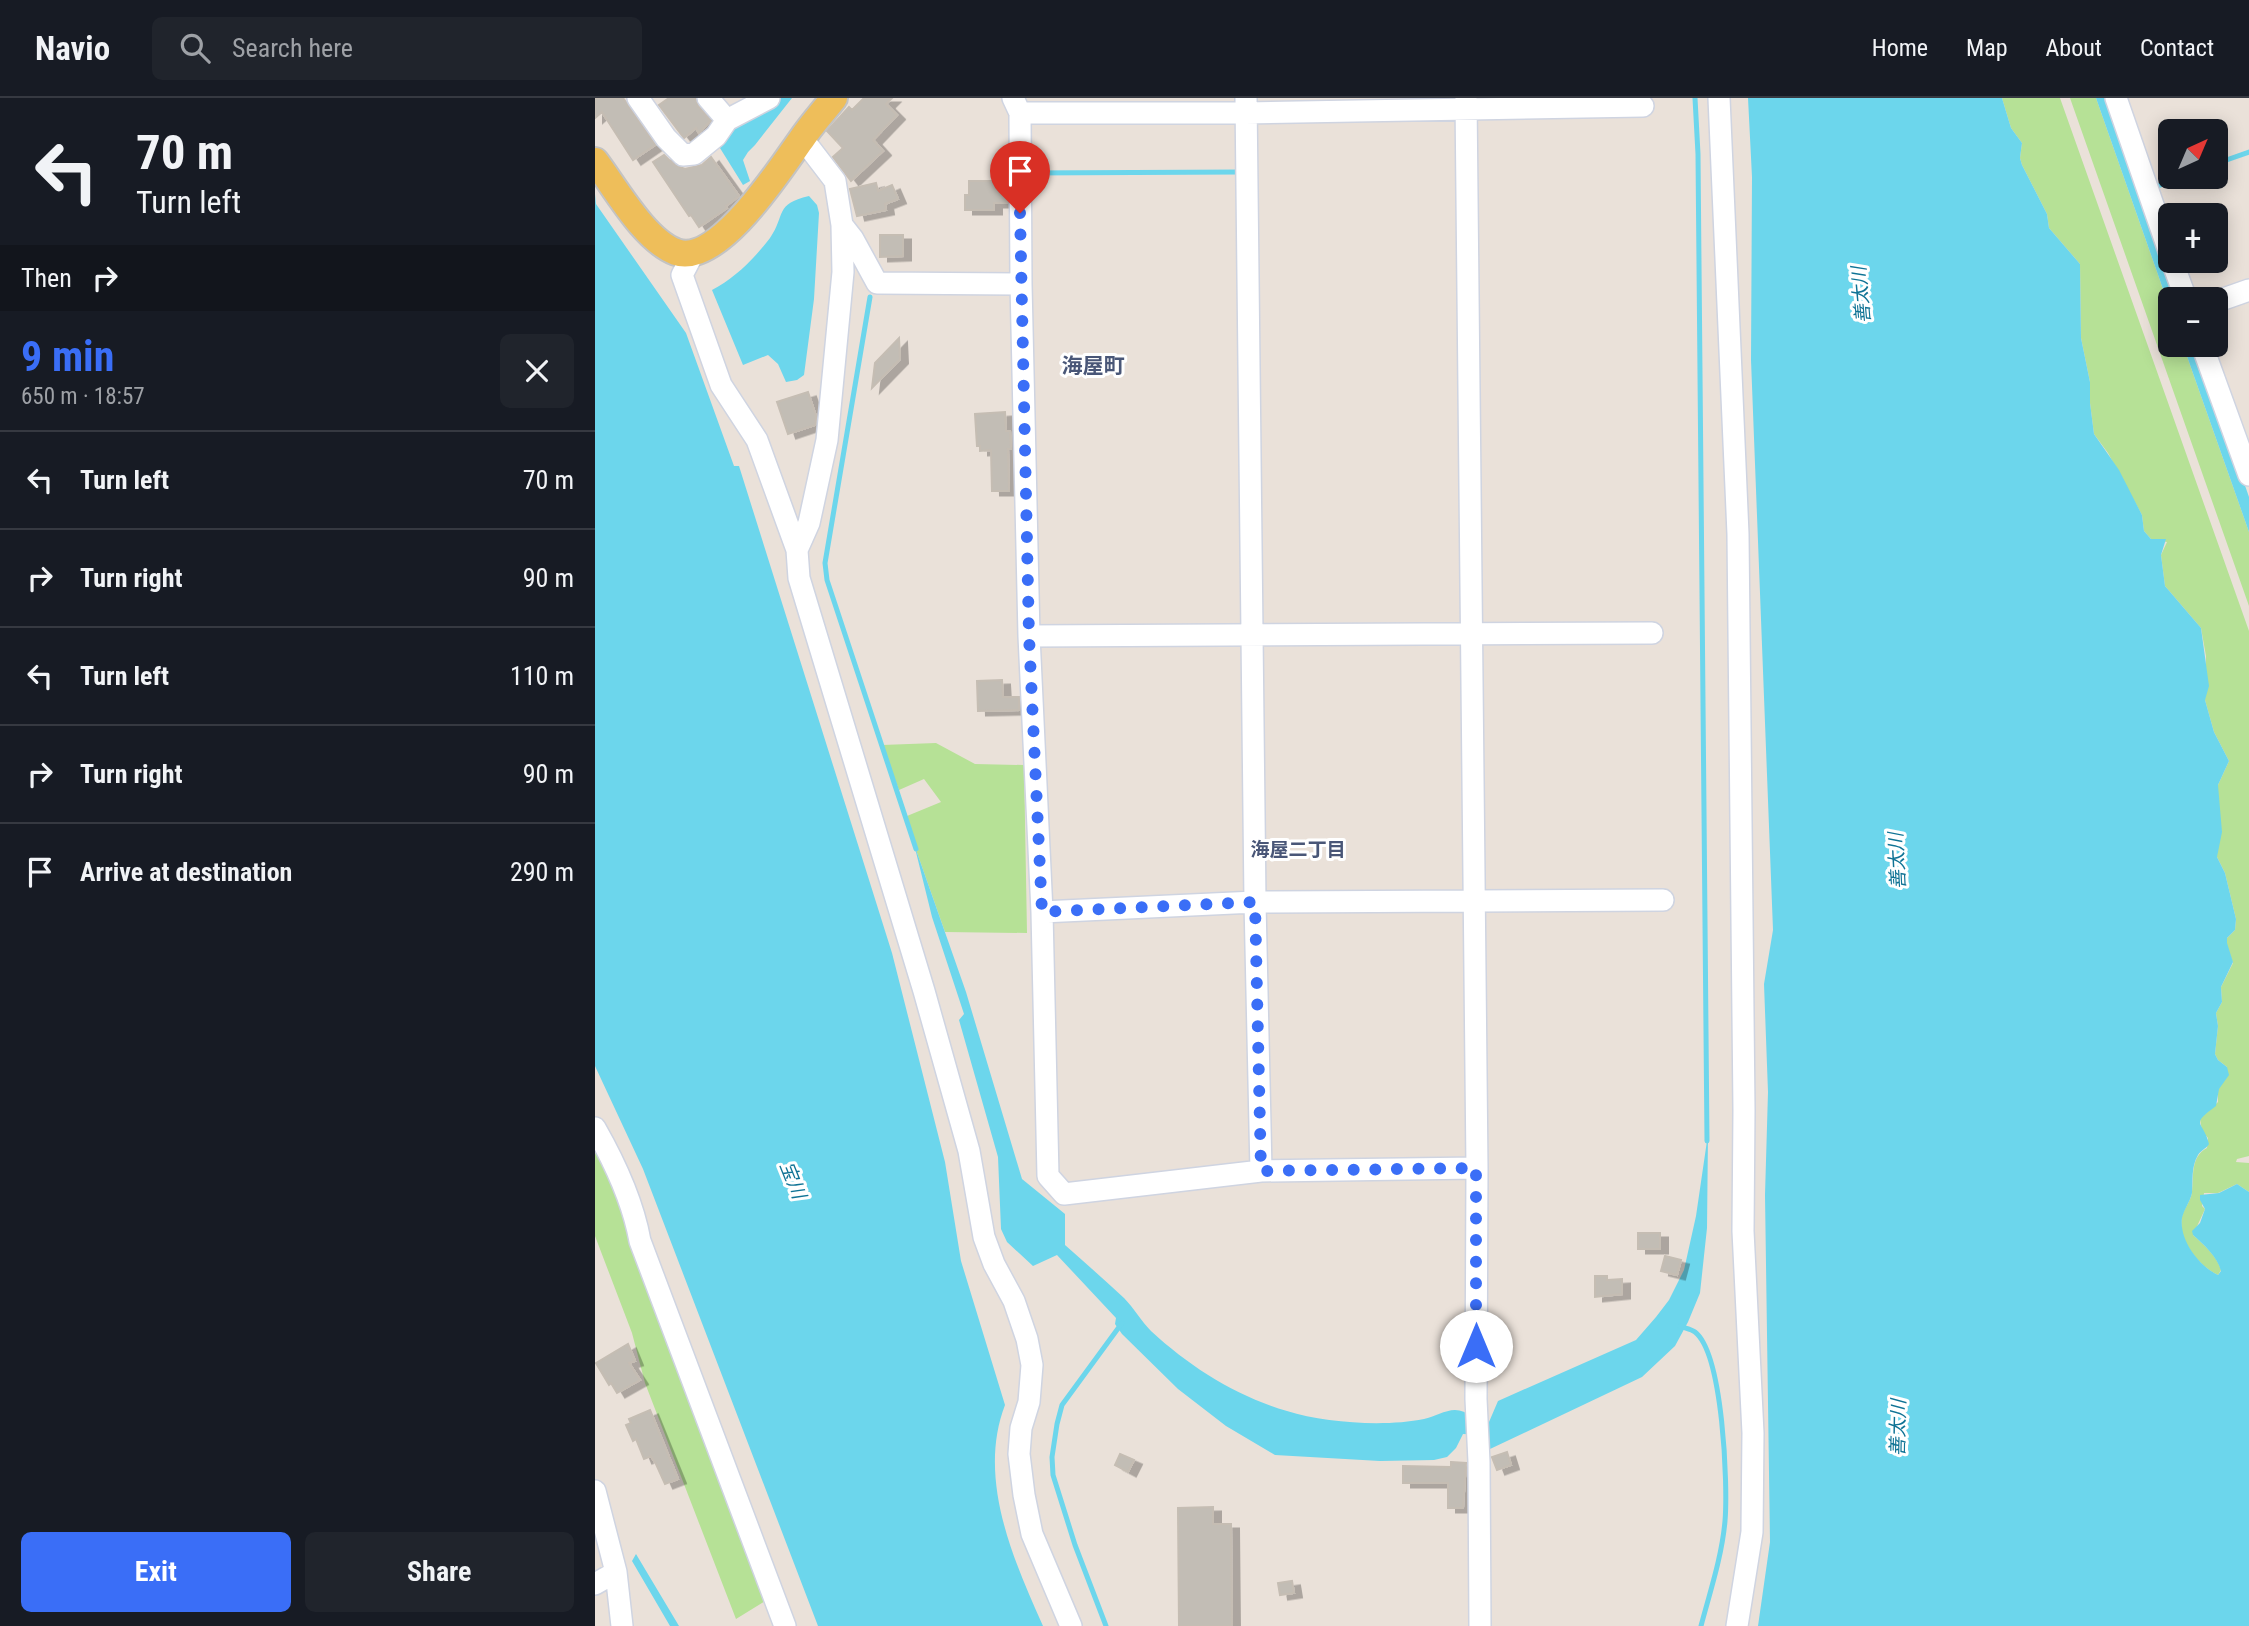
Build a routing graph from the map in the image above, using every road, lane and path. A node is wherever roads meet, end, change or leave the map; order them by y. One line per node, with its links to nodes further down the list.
1 (638, 98): 11 (street)
2 (708, 98): 11 (street)
3 (769, 98): 11 (street)
4 (834, 98): 12 (main road)
5 (1719, 98): 41 (street)
6 (2116, 98): 14 (street)
7 (1466, 104): 8 (street); 10 (street); 24 (street)
8 (1246, 105): 9 (street); 25 (street)
9 (1016, 106): 17 (street)
10 (1643, 106)
11 (727, 120)
12 (802, 138): 15 (street); 16 (main road)
13 (595, 160): 16 (main road)
14 (2158, 219)
15 (842, 225): 17 (street); 22 (street)
16 (693, 254): 22 (street)
17 (1021, 284): 26 (street)
18 (2249, 290): 19 (street)
19 (2228, 298)
20 (2206, 357): 21 (street)
21 (2249, 475)
22 (797, 550): 39 (street)
23 (1652, 633): 24 (street)
24 (1472, 634): 25 (street); 28 (street)
25 (1252, 635): 26 (street); 29 (street)
26 (1029, 636): 30 (street)
27 (1663, 900): 28 (street)
28 (1473, 901): 29 (street); 32 (street)
29 (1255, 902): 30 (street); 33 (street)
30 (1042, 912): 33 (street)
31 (595, 1128): 38 (street)
32 (1476, 1168): 33 (street); 40 (street)
33 (1261, 1171)
34 (595, 1491): 35 (street)
35 (616, 1572): 36 (street); 37 (street)
36 (595, 1584)
37 (622, 1626)
38 (785, 1626)
39 (1071, 1626)
40 (1481, 1626)
41 (1737, 1626)

